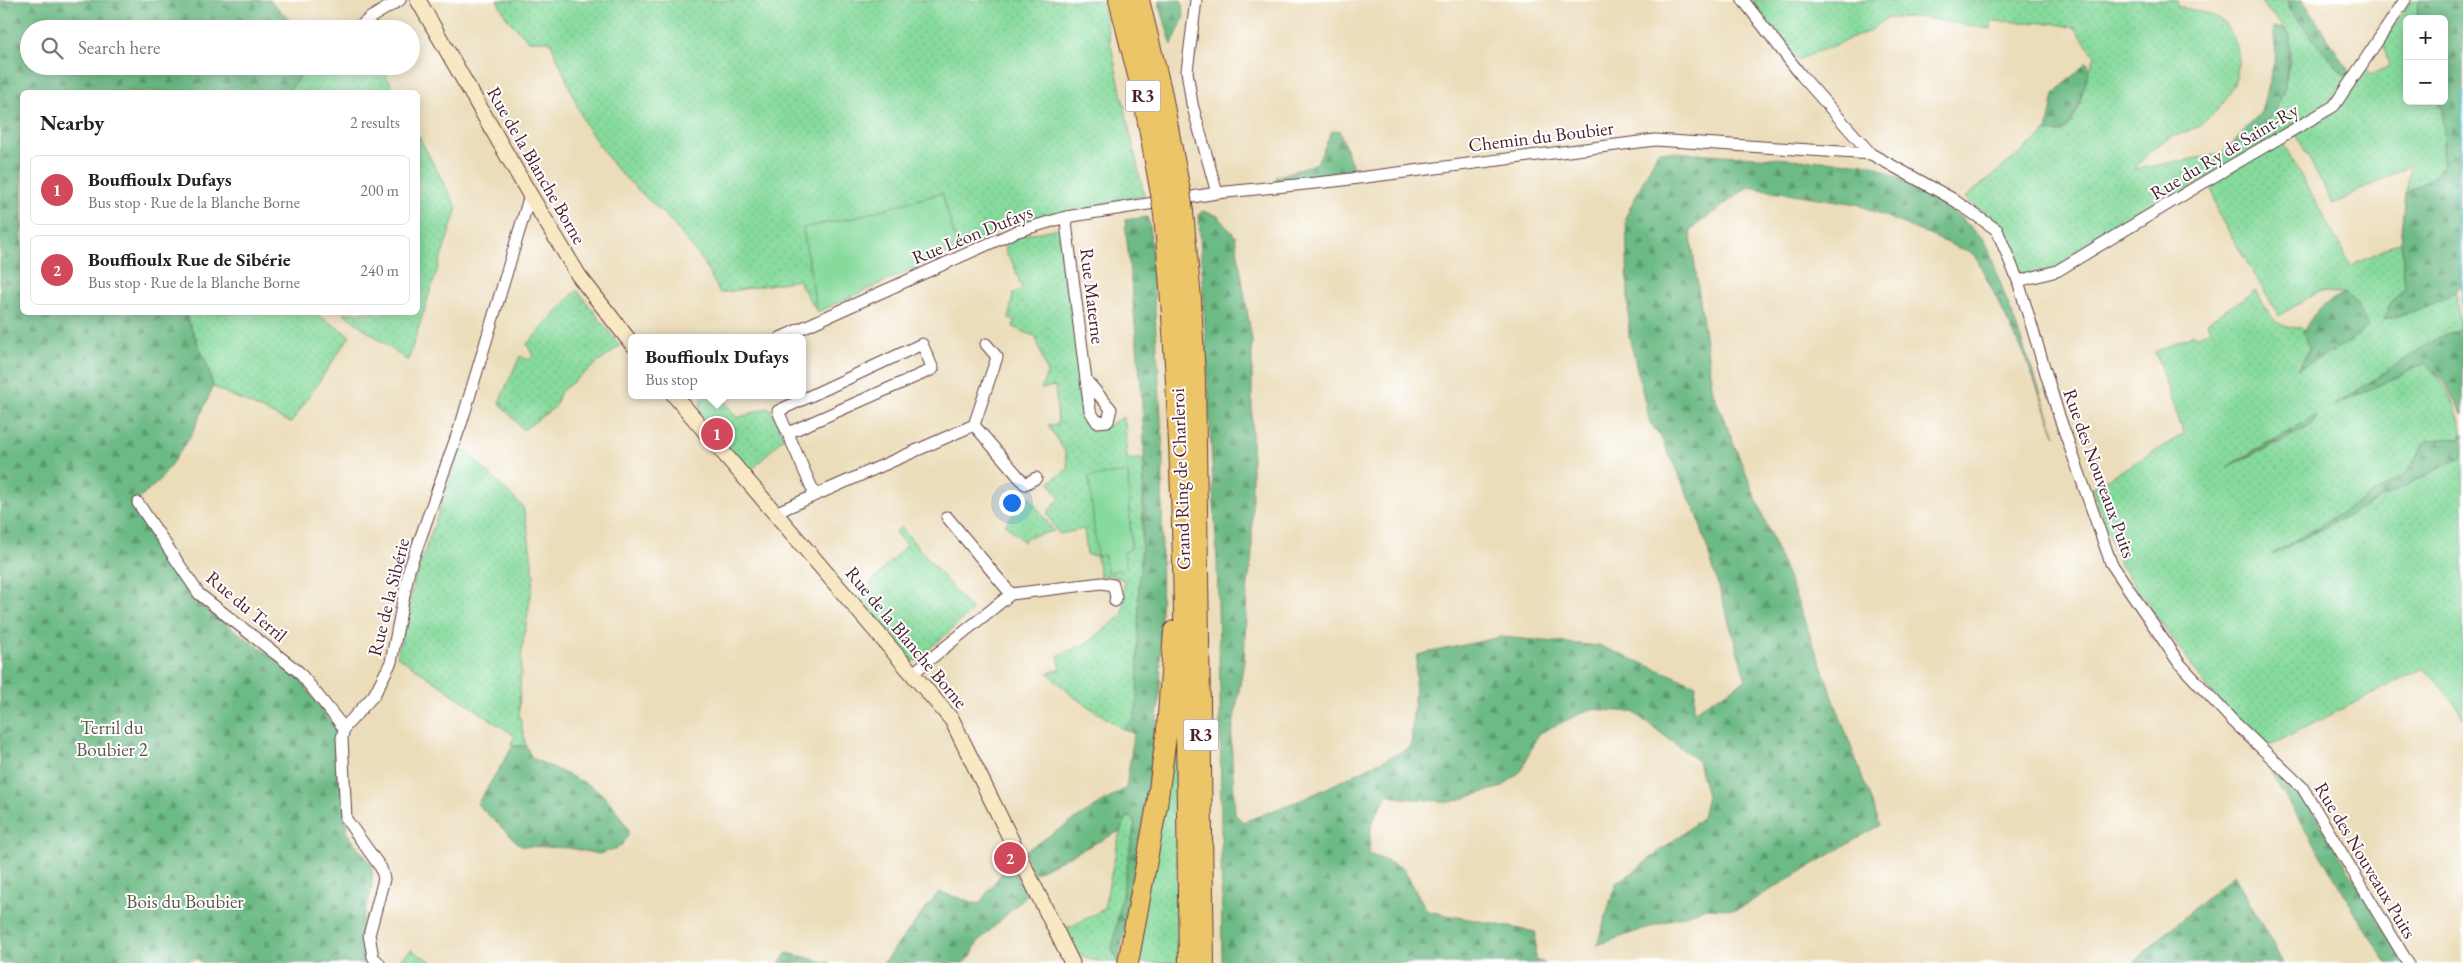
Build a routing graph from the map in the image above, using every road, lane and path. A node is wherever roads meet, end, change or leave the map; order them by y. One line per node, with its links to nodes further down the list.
1 (400, 0): 8 (street)
2 (418, 0): 12 (street, Rue de la Blanche Borne)
3 (1119, 0): 10 (highway, Grand Ring de Charleroi / R3)
4 (1139, 0): 10 (highway, Grand Ring de Charleroi / R3)
5 (1196, 0): 11 (street)
6 (1743, 0): 9 (street)
7 (2405, 0): 15 (street, Rue du Ry de Saint-Ry)
8 (368, 20)
9 (1871, 154): 11 (street, Chemin du Boubier); 15 (street, Rue des Nouveaux Puits)
10 (1170, 193): 13 (highway, Grand Ring de Charleroi / R3, bridge)
11 (1217, 193): 14 (street, Rue Léon Dufays)
12 (530, 195): 17 (street, Rue de la Blanche Borne); 34 (street, Rue de la Sibérie)
13 (1173, 214): 30 (highway, Grand Ring de Charleroi / R3); 39 (highway, Grand Ring de Charleroi / R3)
14 (1066, 217): 16 (street, Rue Léon Dufays); 19 (street, Rue Materne)
15 (2018, 281): 40 (street, Rue des Nouveaux Puits)
16 (789, 334)
17 (628, 339)
18 (986, 344): 23 (street)
19 (1086, 380)
20 (806, 398): 24 (street)
21 (678, 399): 28 (street, Rue de la Blanche Borne)
22 (804, 399): 24 (street)
23 (974, 425): 25 (street); 26 (street)
24 (788, 433): 26 (street)
25 (1036, 478)
26 (815, 495): 28 (street)
27 (138, 503): 34 (street, Rue du Terril)
28 (775, 513): 33 (street, Rue de la Blanche Borne)
29 (947, 517): 31 (street)
30 (1183, 575): 37 (highway); 38 (highway, Grand Ring de Charleroi / R3)
31 (1011, 594): 32 (street); 33 (street)
32 (1115, 601)
33 (913, 673): 36 (street, Rue de la Blanche Borne)
34 (344, 728): 35 (street)
35 (379, 963)
36 (1072, 963)
37 (1128, 963)
38 (1189, 963)
39 (1204, 963)
40 (2408, 963)

